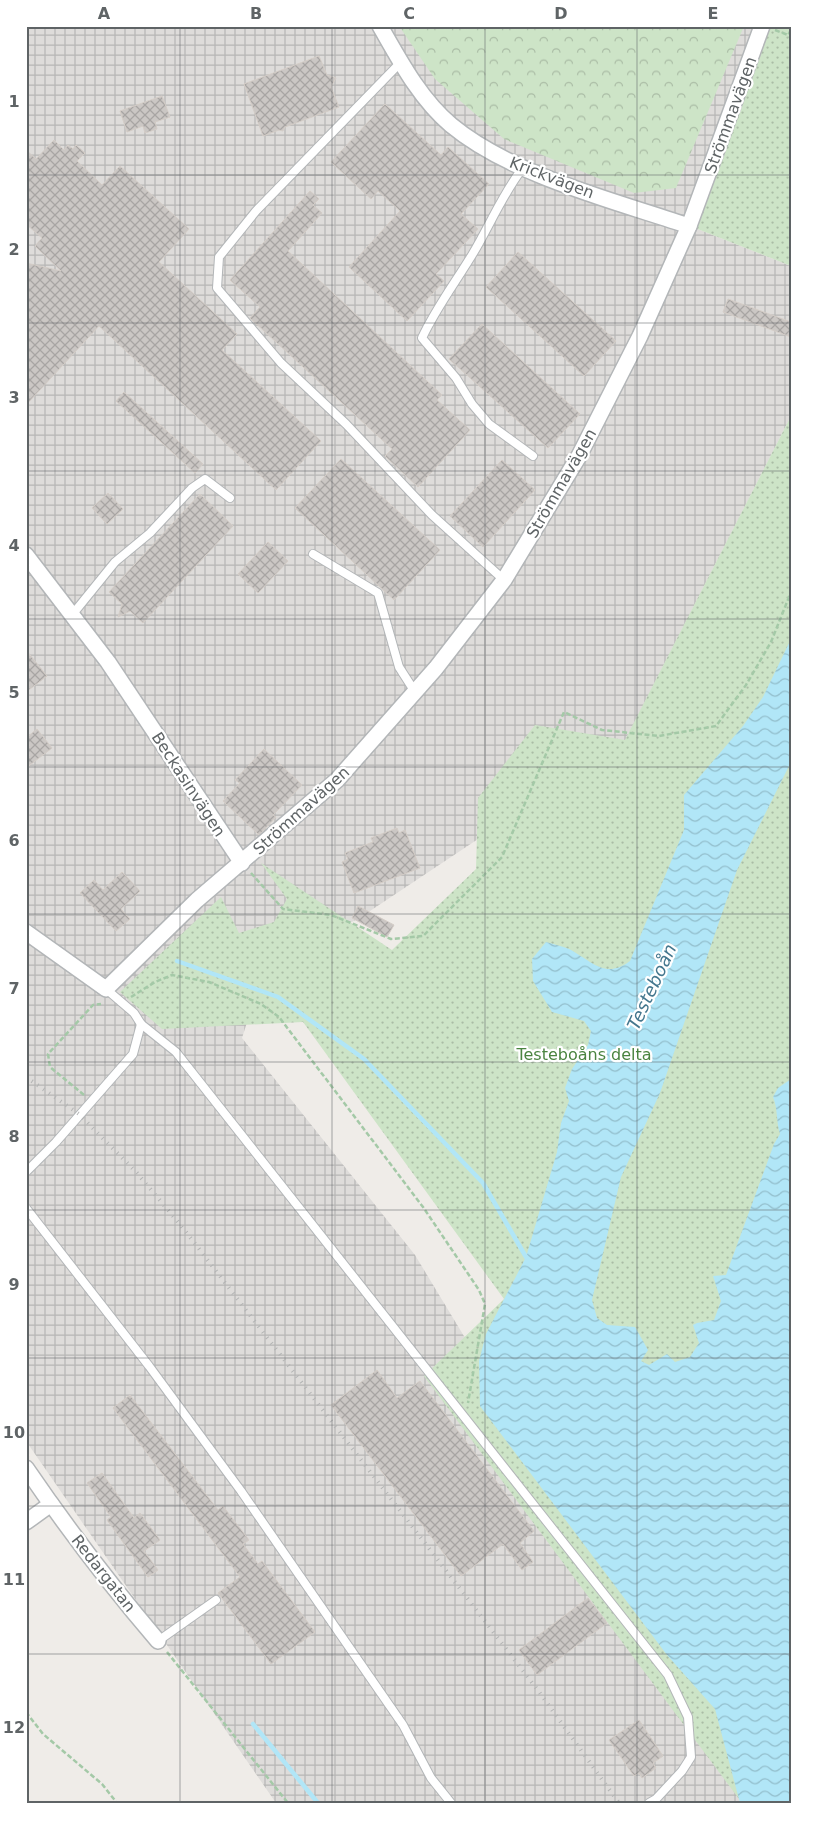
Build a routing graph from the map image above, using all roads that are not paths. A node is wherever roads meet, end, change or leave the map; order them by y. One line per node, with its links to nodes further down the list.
1 (380, 26): 3 (street, Krickvägen)
2 (762, 26): 5 (street, Strömmavägen)
3 (401, 62): 4 (street, Krickvägen); 10 (lane)
4 (522, 169): 5 (street, Krickvägen); 6 (lane)
5 (689, 226): 10 (street, Strömmavägen)
6 (533, 456)
7 (230, 498): 11 (lane)
8 (312, 554): 12 (lane)
9 (26, 555): 11 (street, Beckasinvägen)
10 (504, 580): 12 (street, Strömmavägen)
11 (72, 615): 13 (street, Beckasinvägen)
12 (415, 692): 13 (street, Strömmavägen)
13 (242, 863): 15 (street)
14 (26, 932): 15 (street)
15 (106, 989): 16 (lane)
16 (141, 1024): 17 (lane); 24 (lane)
17 (26, 1172)
18 (26, 1208): 25 (lane)
19 (26, 1468): 20 (street, Redargatan)
20 (51, 1504): 21 (street); 23 (street, Redargatan)
21 (26, 1522)
22 (216, 1600): 23 (lane)
23 (158, 1641)
24 (656, 1802)
25 (451, 1803)

